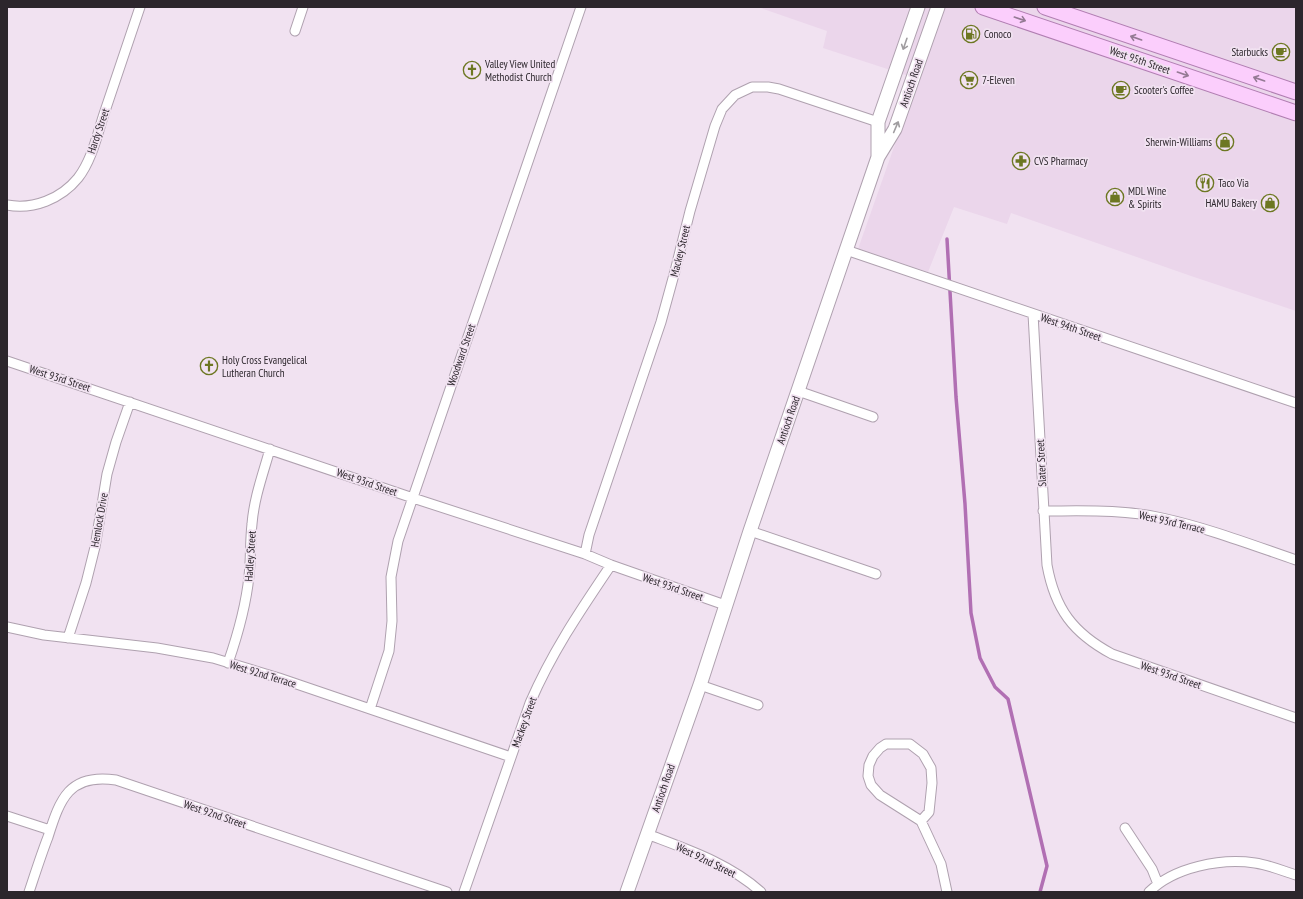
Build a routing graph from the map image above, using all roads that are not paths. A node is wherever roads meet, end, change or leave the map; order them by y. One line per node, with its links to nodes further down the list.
1 (140, 7): 13 (street, Hardy Street)
2 (303, 7): 8 (street)
3 (581, 7): 22 (street, Woodward Street)
4 (918, 7): 11 (main road, Antioch Road, one-way to 11)
5 (938, 7): 12 (main road, Antioch Road, one-way to 5)
6 (983, 7): 10 (main road, West 95th Street, one-way to 10)
7 (1045, 7): 9 (main road, West 95th Street, one-way to 7)
8 (295, 31)
9 (1296, 92)
10 (1296, 113)
11 (878, 122): 12 (main road, Antioch Road); 25 (street, Mackey Street)
12 (878, 157): 14 (main road, Antioch Road)
13 (7, 205)
14 (846, 250): 15 (street, West 94th Street); 17 (main road, Antioch Road)
15 (1033, 314): 19 (street, West 94th Street); 23 (street, Slater Street)
16 (7, 361): 18 (street, West 93rd Street)
17 (798, 391): 20 (street); 24 (main road, Antioch Road)
18 (130, 402): 21 (street, West 93rd Street); 32 (street, Hemlock Drive)
19 (1296, 403)
20 (873, 418)
21 (270, 449): 22 (street, West 93rd Street); 33 (street, Hadley Street)
22 (413, 498): 25 (street, West 93rd Street); 36 (street, Woodward Street)
23 (1043, 511): 26 (street, West 93rd Terrace); 30 (street, Slater Street)
24 (750, 531): 28 (street); 29 (main road, Antioch Road)
25 (585, 554): 27 (street, West 93rd Street)
26 (1296, 560)
27 (611, 565): 29 (street, West 93rd Street); 38 (street, Mackey Street)
28 (876, 574)
29 (725, 605): 34 (main road, Antioch Road)
30 (1061, 609): 37 (street, West 93rd Street)
31 (7, 627): 32 (street, West 92nd Terrace)
32 (68, 638): 33 (street, West 92nd Terrace)
33 (228, 663): 36 (street, West 92nd Terrace)
34 (700, 685): 35 (street); 43 (main road, Antioch Road)
35 (758, 705)
36 (370, 709): 38 (street, West 92nd Terrace)
37 (1296, 718)
38 (511, 757): 48 (street, Mackey Street)
39 (7, 816): 42 (street)
40 (921, 821): 40 (street); 51 (street)
41 (1125, 828): 45 (street)
42 (50, 830): 46 (street); 47 (street, West 92nd Street)
43 (647, 834): 49 (main road, Antioch Road); 50 (street, West 92nd Street)
44 (1296, 875): 45 (street)
45 (1158, 884): 52 (street)
46 (29, 892)
47 (447, 892)
48 (464, 892)
49 (627, 892)
50 (761, 892)
51 (946, 892)
52 (1149, 892)

